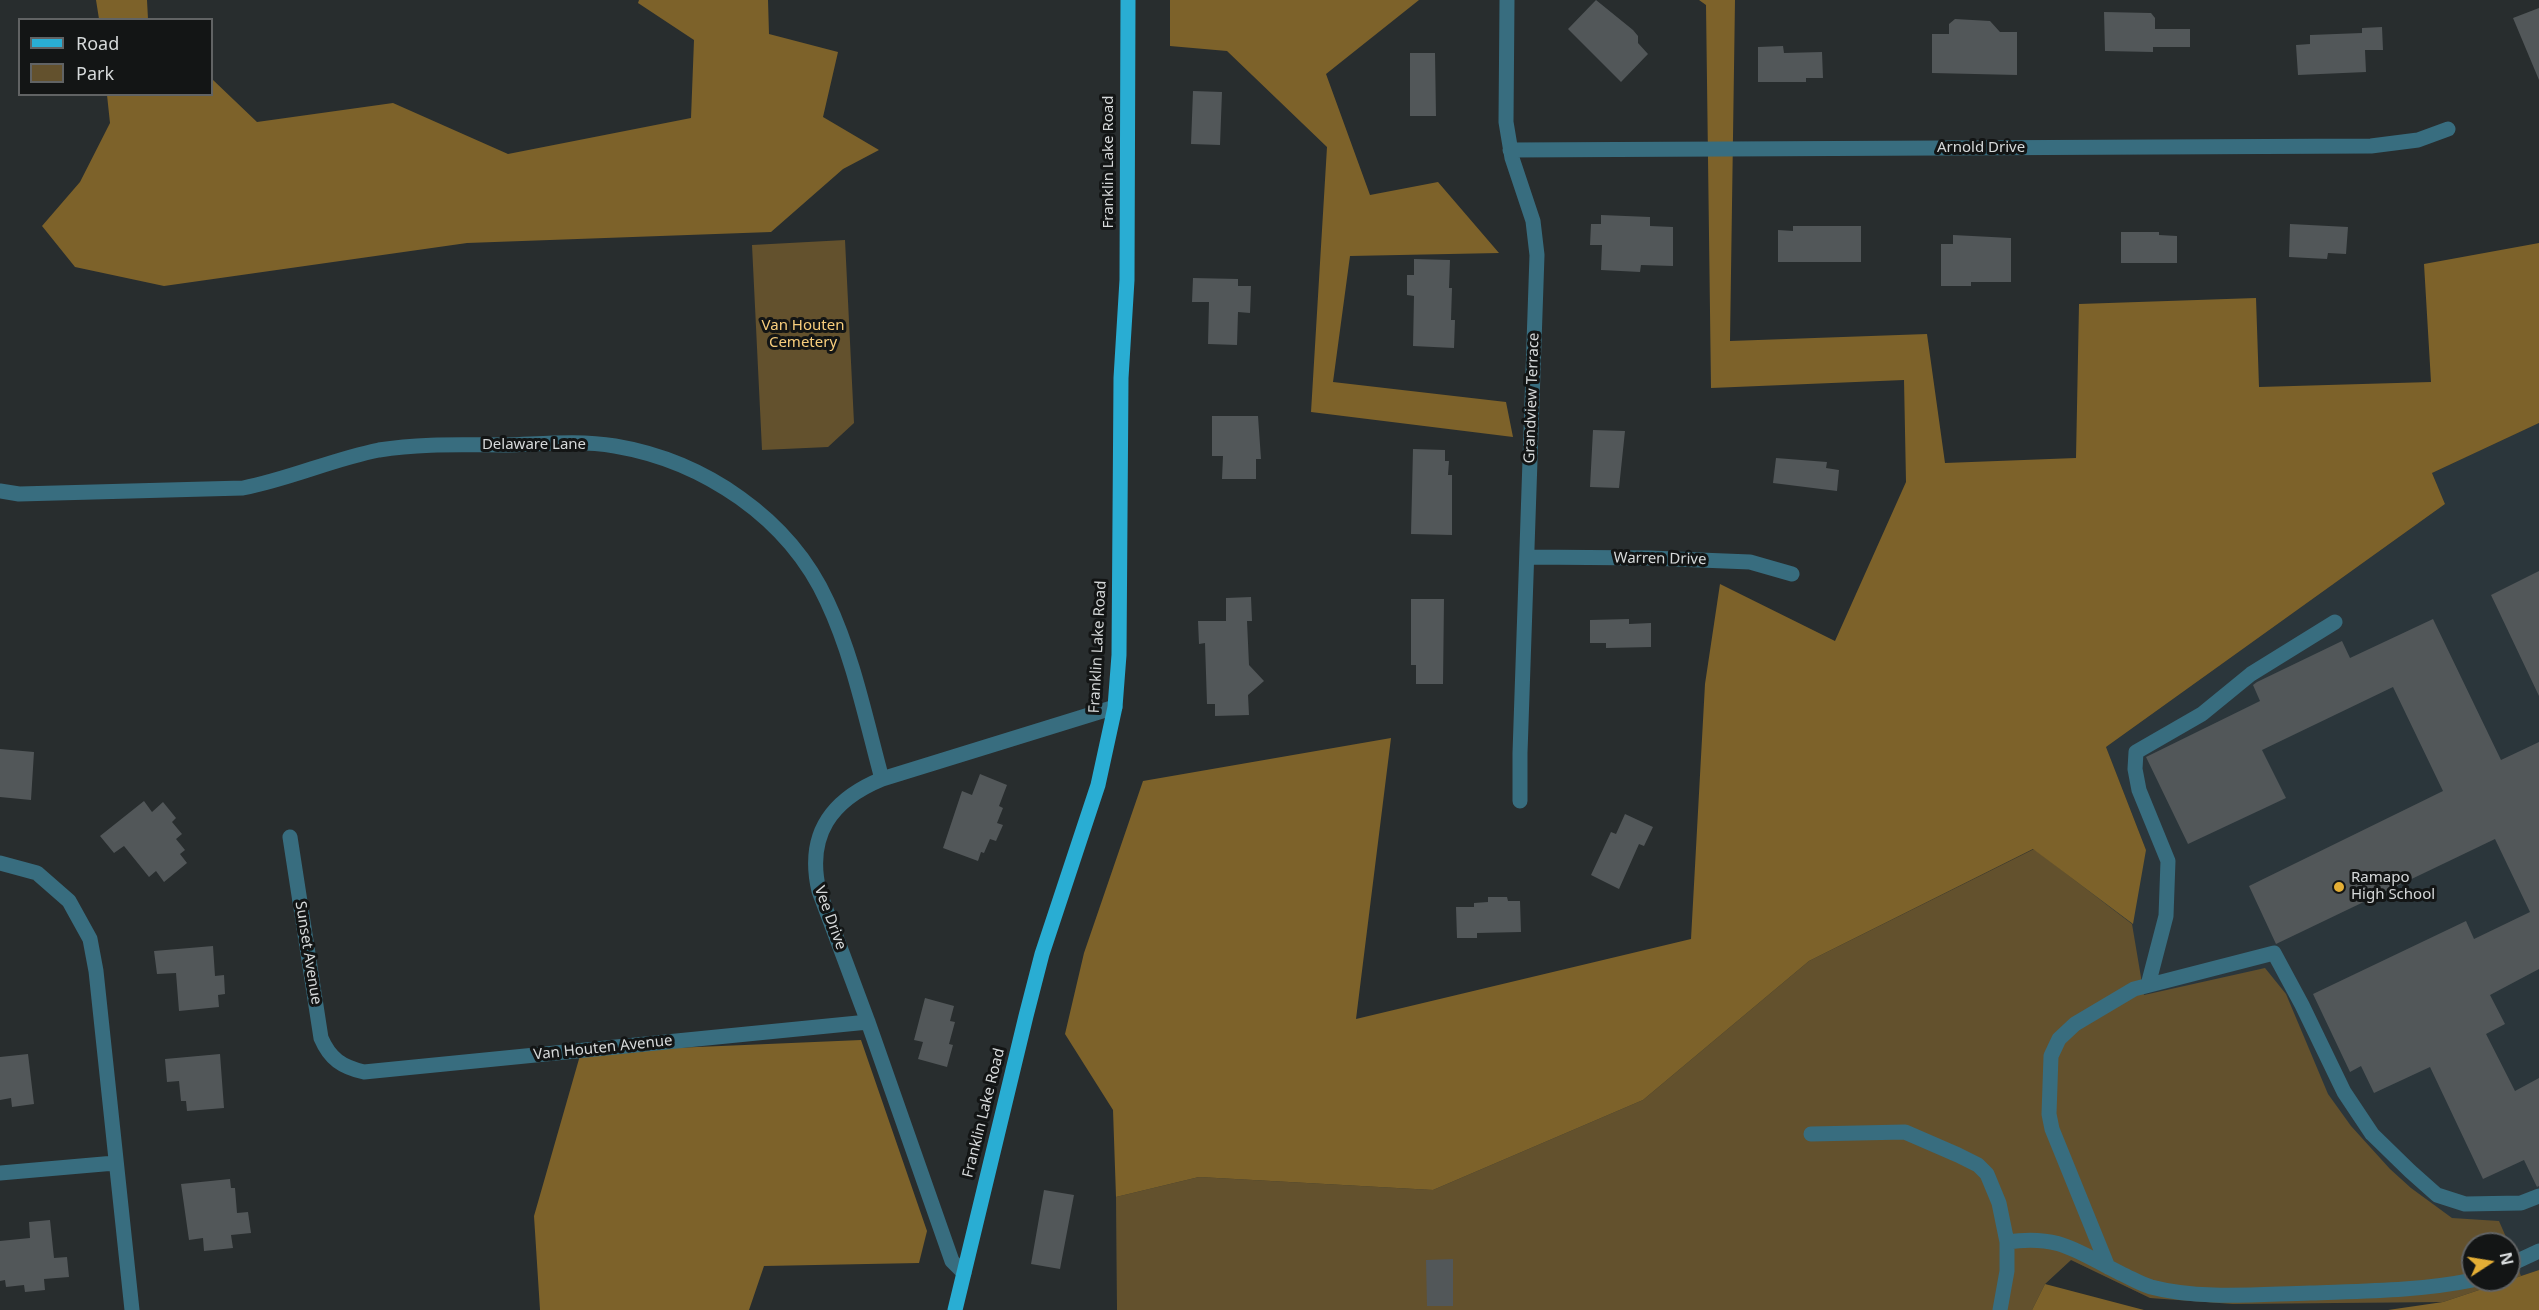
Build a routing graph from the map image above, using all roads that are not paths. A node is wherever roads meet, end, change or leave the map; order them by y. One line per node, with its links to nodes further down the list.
1 (1128, 0): 9 (main road, Franklin Lake Road)
2 (1507, 0): 4 (street, Grandview Terrace)
3 (2448, 129): 4 (street, Arnold Drive)
4 (1510, 150): 6 (street, Grandview Terrace)
5 (0, 491): 10 (street, Delaware Lane)
6 (1527, 557): 7 (street, Warren Drive); 11 (street, Grandview Terrace)
7 (1792, 574)
8 (2335, 622): 14 (street)
9 (1115, 708): 10 (street, Vee Drive); 25 (main road, Franklin Lake Road)
10 (882, 779): 15 (street, Vee Drive)
11 (1520, 801)
12 (290, 837): 16 (street, Sunset Avenue)
13 (0, 863): 18 (street)
14 (2148, 985): 20 (street); 24 (street)
15 (868, 1022): 16 (street, Van Houten Avenue); 25 (street, Vee Drive)
16 (338, 1063)
17 (1811, 1134): 21 (street)
18 (115, 1163): 19 (street); 27 (street)
19 (0, 1173)
20 (2539, 1196)
21 (2007, 1242): 24 (street); 29 (street)
22 (2539, 1251): 23 (street)
23 (2521, 1259)
24 (2108, 1267): 26 (street)
25 (964, 1273): 28 (main road, Franklin Lake Road)
26 (2461, 1282)
27 (132, 1310)
28 (955, 1310)
29 (2000, 1310)

